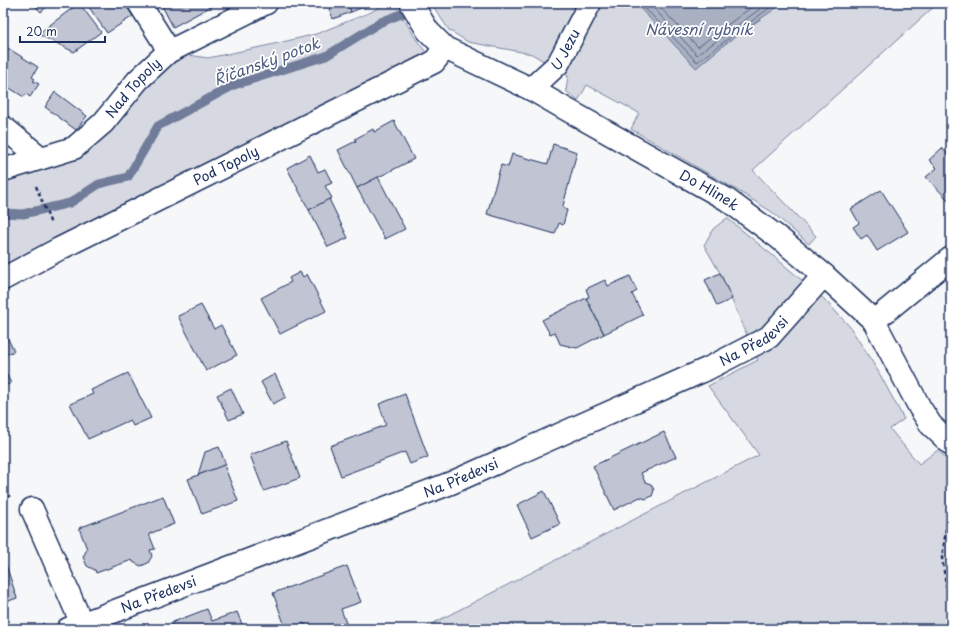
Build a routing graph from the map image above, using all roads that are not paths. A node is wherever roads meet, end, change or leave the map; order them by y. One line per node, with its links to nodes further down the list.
1 (139, 3): 6 (street)
2 (266, 3): 6 (street, Nad Topoly)
3 (411, 3): 5 (street, Do Hlinek)
4 (590, 3): 7 (street, U Jezu)
5 (445, 48): 7 (street, Do Hlinek); 13 (street, Pod Topoly)
6 (168, 52): 9 (street, Nad Topoly)
7 (531, 89): 12 (street, Do Hlinek)
8 (3, 127): 9 (street)
9 (41, 158): 10 (street, Nad Topoly)
10 (3, 170)
11 (951, 258): 14 (street)
12 (824, 274): 14 (street, Do Hlinek); 17 (street, Na Předevsi)
13 (3, 279)
14 (874, 321): 15 (street, Do Hlinek)
15 (951, 444)
16 (32, 509): 17 (street)
17 (76, 622)

